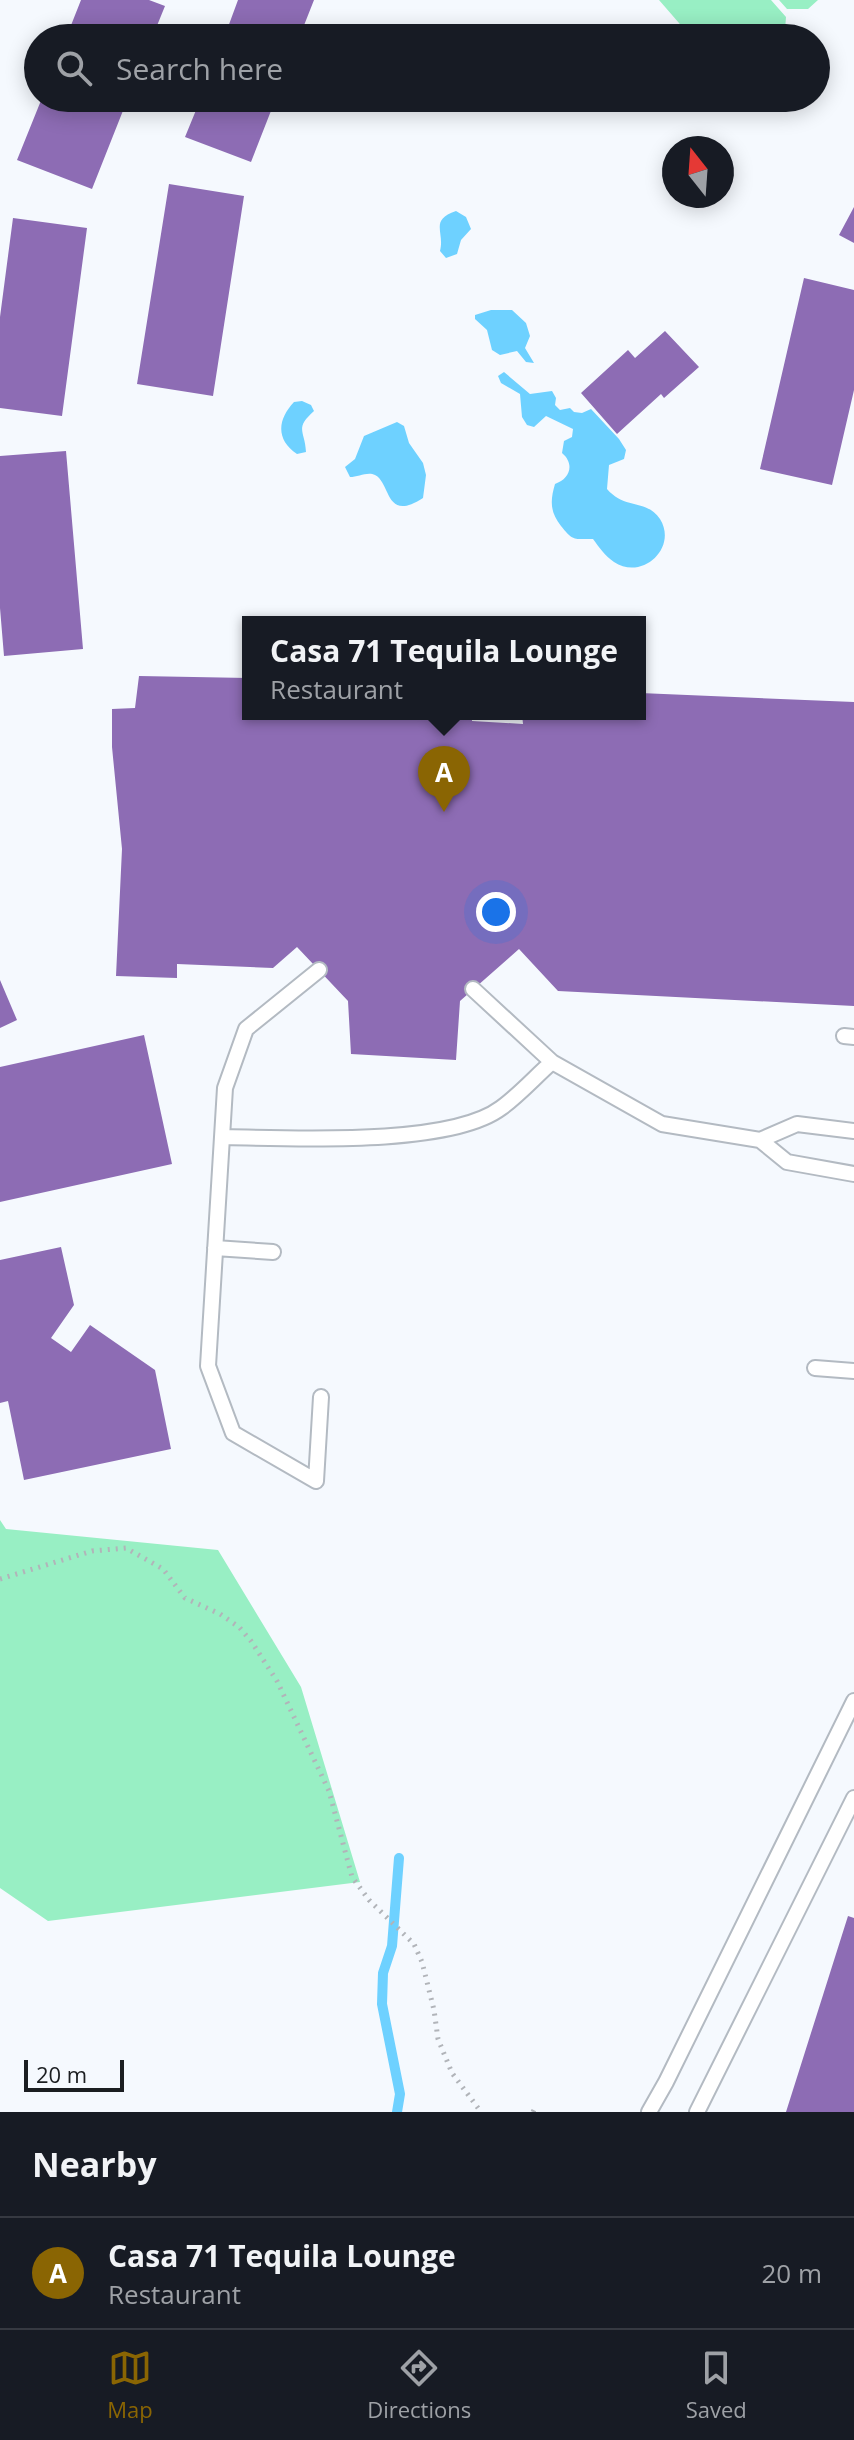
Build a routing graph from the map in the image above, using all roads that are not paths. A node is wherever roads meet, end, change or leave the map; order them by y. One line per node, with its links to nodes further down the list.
1 (319, 970): 5 (lane)
2 (473, 989): 3 (lane)
3 (552, 1062): 5 (lane); 6 (lane)
4 (854, 1131): 6 (lane)
5 (222, 1137): 8 (lane)
6 (760, 1140): 7 (lane)
7 (854, 1174)
8 (215, 1248): 9 (lane); 12 (lane)
9 (273, 1252)
10 (815, 1368): 11 (lane)
11 (854, 1371)
12 (321, 1397)
13 (854, 1701): 15 (lane)
14 (854, 1798): 16 (lane)
15 (649, 2112)
16 (697, 2112)

